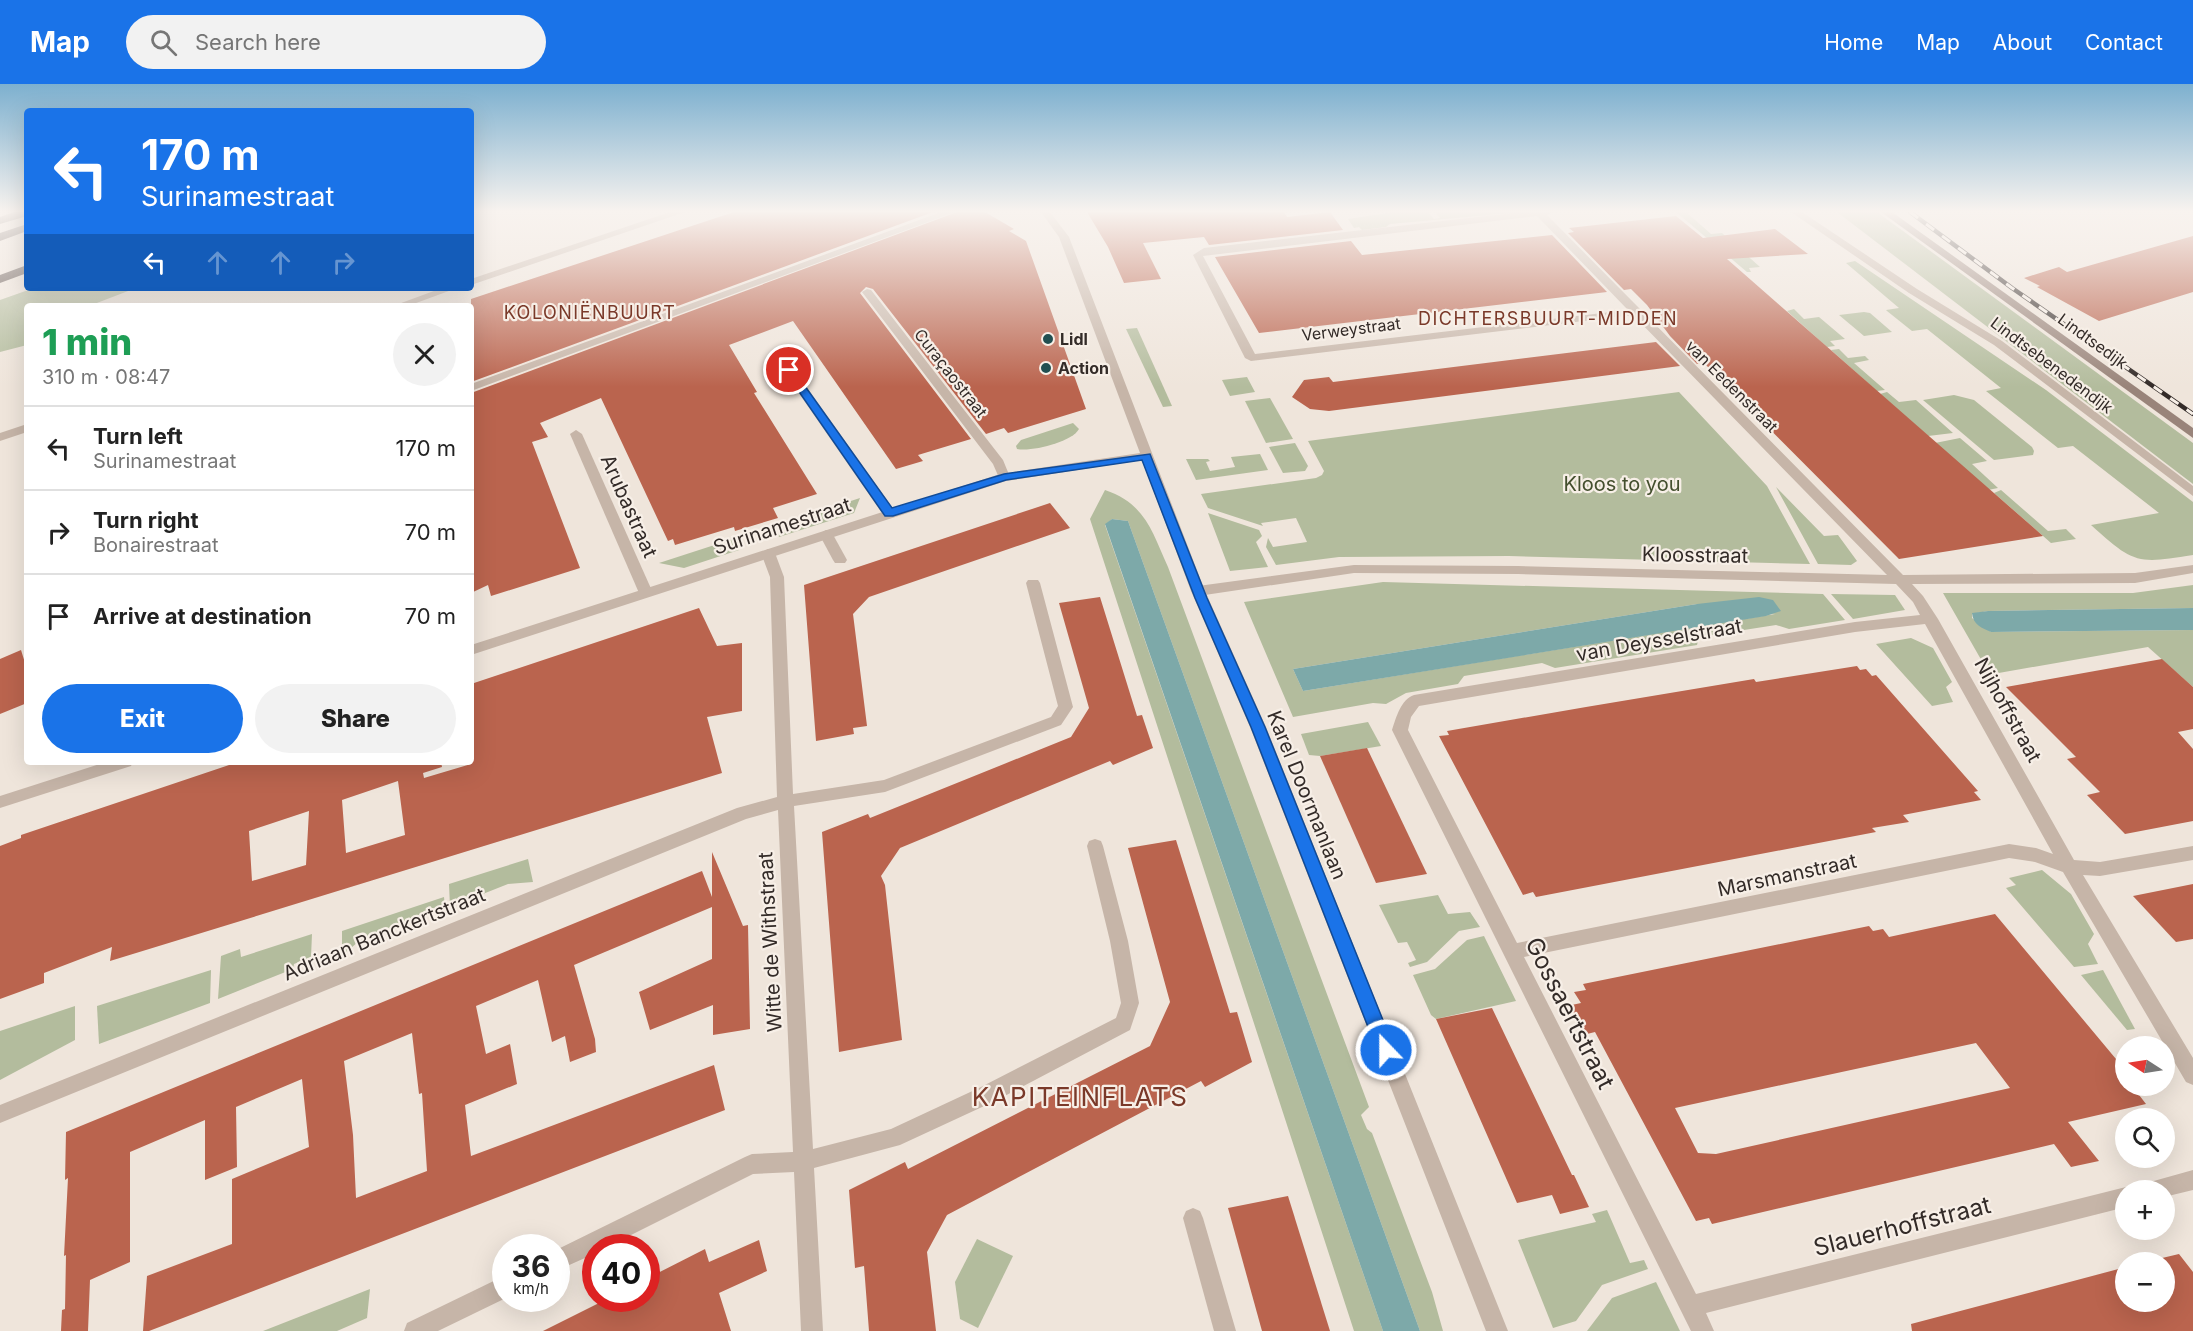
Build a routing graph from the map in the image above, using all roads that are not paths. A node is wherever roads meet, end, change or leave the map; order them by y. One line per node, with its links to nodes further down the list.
1 (24, 270): 9 (highway)
2 (506, 270): 10 (street)
3 (792, 270): 16 (street)
4 (1077, 270): 21 (street, Karel Doormanlaan)
5 (1206, 270): 14 (street, Verweystraat)
6 (1596, 270): 14 (street, van Eedenstraat)
7 (1882, 270): 23 (street, Lindtsebenedendijk)
8 (1966, 270): 19 (main road, Lindtsedijk)
9 (0, 279)
10 (474, 281)
11 (443, 291): 13 (street)
12 (867, 292): 22 (street, Curaçaostraat)
13 (407, 303)
14 (1634, 312): 29 (street, van Eedenstraat)
15 (777, 353): 24 (street)
16 (474, 387)
17 (24, 429): 20 (street)
18 (576, 434): 32 (street, Arubastraat)
19 (2193, 434)
20 (0, 437)
21 (1146, 456): 22 (street, Surinamestraat); 31 (street, Karel Doormanlaan)
22 (1004, 477): 24 (street, Surinamestraat)
23 (2193, 492)
24 (889, 513): 25 (street, Surinamestraat)
25 (826, 534): 26 (street, Surinamestraat); 27 (street)
26 (768, 553): 32 (street, Surinamestraat); 37 (street, Witte de Withstraat)
27 (840, 560)
28 (2193, 569): 29 (street, Kloosstraat)
29 (1901, 579): 31 (street, Kloosstraat); 33 (street, Nijhoffstraat)
30 (1033, 583): 37 (street, Adriaan Banckertstraat)
31 (1198, 591): 56 (street, Karel Doormanlaan)
32 (646, 593): 34 (street, Surinamestraat)
33 (1931, 619): 35 (street, van Deysselstraat); 41 (street, Nijhoffstraat)
34 (474, 649)
35 (1404, 716): 42 (street, Gossaertstraat)
36 (116, 765): 38 (street)
37 (786, 801): 44 (street, Adriaan Banckertstraat); 45 (street, Witte de Withstraat)
38 (0, 802)
39 (1095, 846): 45 (street)
40 (2193, 853): 41 (street)
41 (2069, 867): 42 (street, Marsmanstraat); 43 (street, Nijhoffstraat)
42 (1511, 952): 52 (street, Gossaertstraat)
43 (2193, 1076)
44 (0, 1114)
45 (804, 1161): 50 (street); 54 (street, Witte de Withstraat)
46 (2193, 1180): 47 (street)
47 (2175, 1185)
48 (2115, 1200): 52 (street, Slauerhoffstraat)
49 (1194, 1218): 55 (street)
50 (570, 1254)
51 (492, 1293): 53 (street)
52 (1690, 1306): 57 (street, Gossaertstraat)
53 (415, 1331)
54 (812, 1331)
55 (1225, 1331)
56 (1497, 1331)
57 (1703, 1331)

